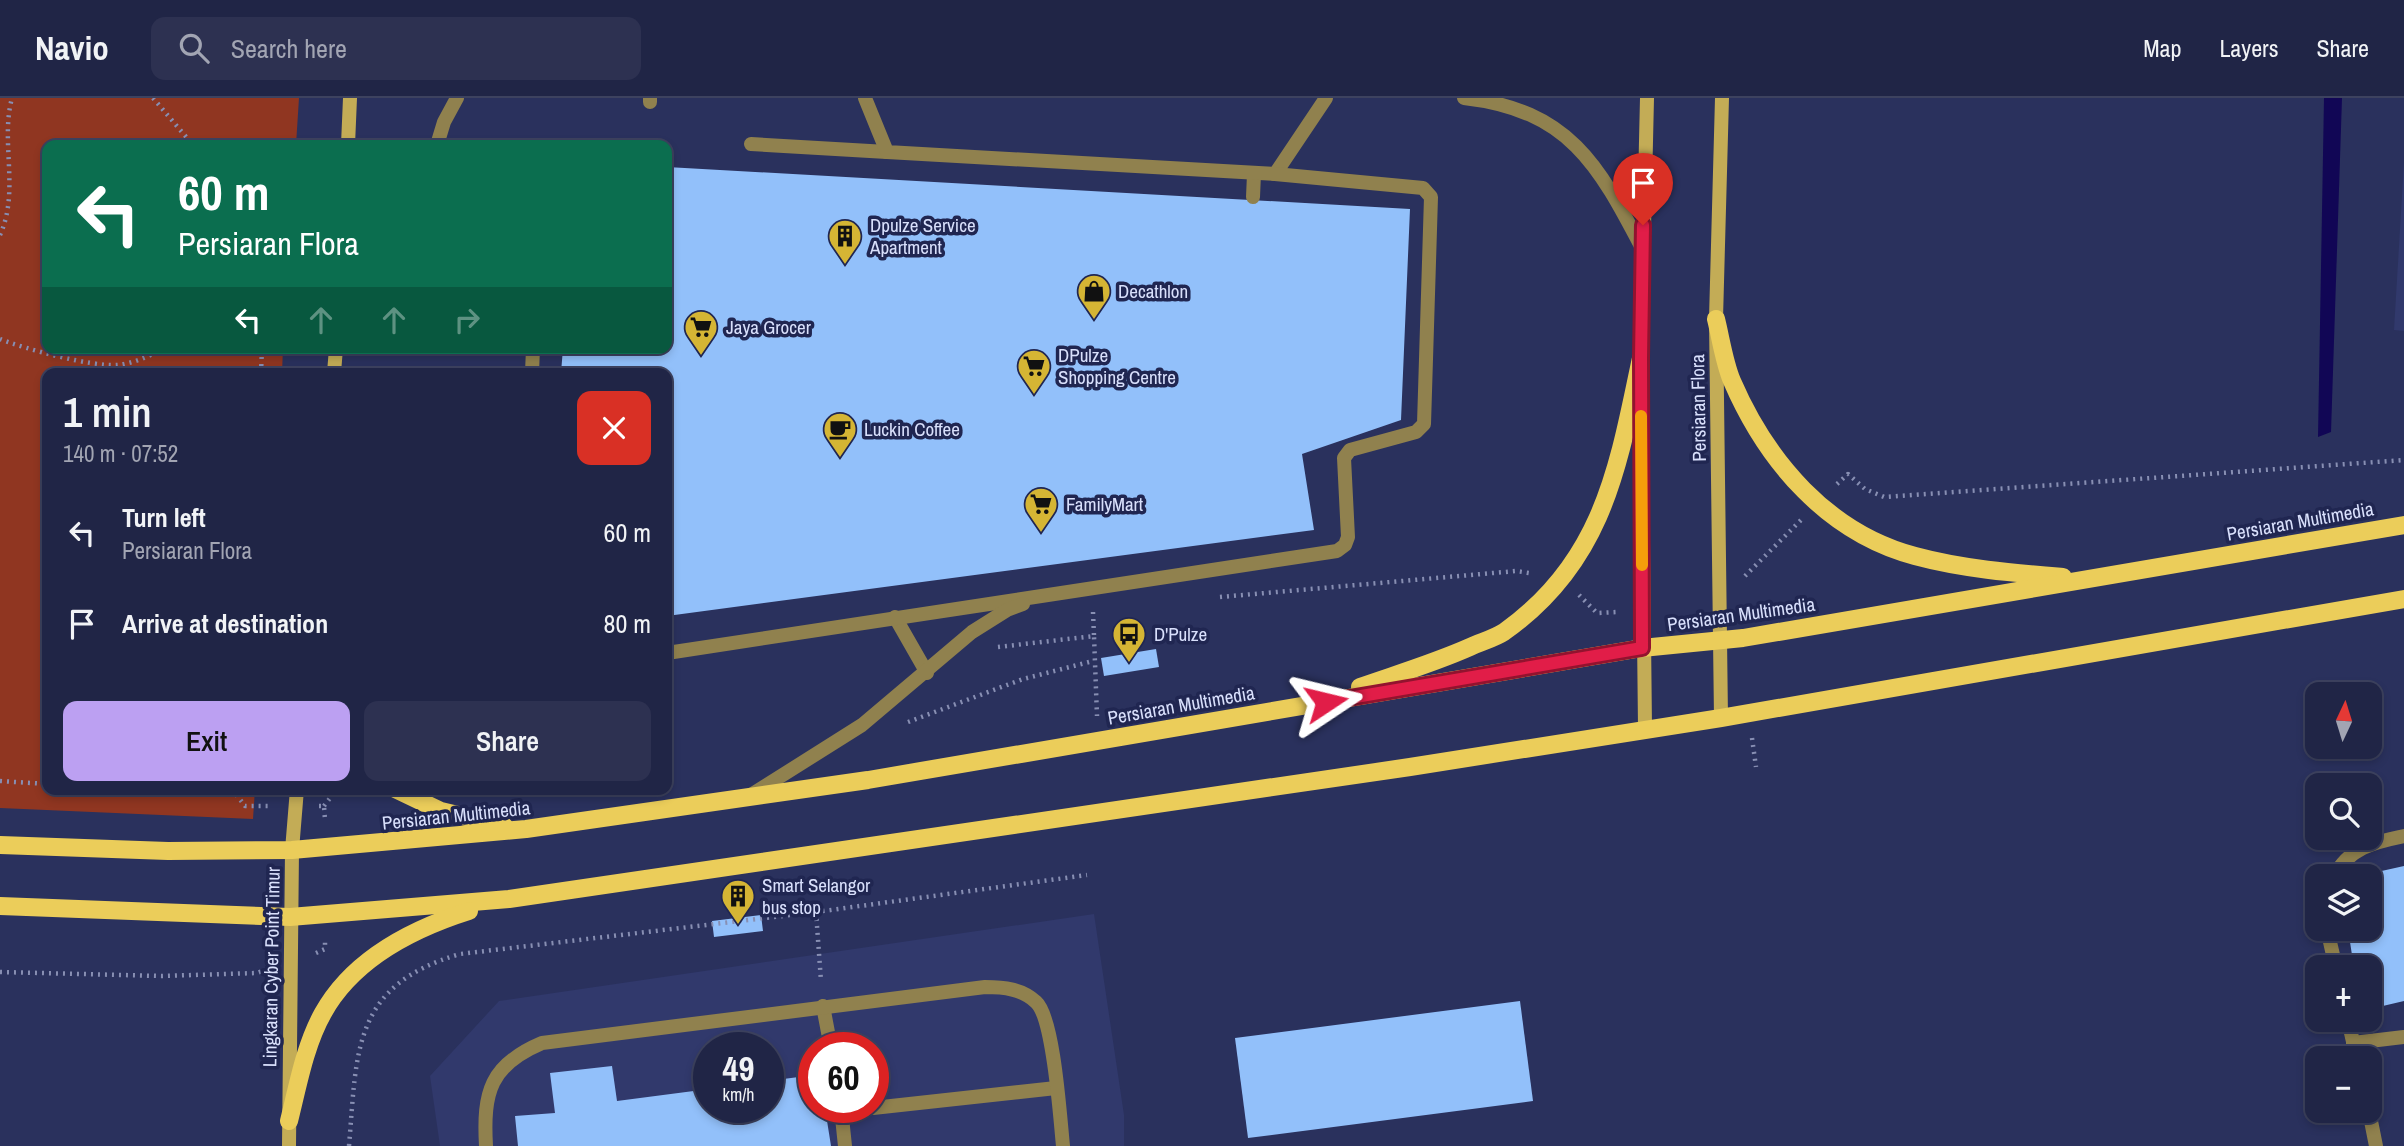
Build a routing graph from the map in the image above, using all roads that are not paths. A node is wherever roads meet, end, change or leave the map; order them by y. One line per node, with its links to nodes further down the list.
1 (350, 98): 8 (main road)
2 (457, 98): 9 (street)
3 (865, 98): 11 (street)
4 (1326, 98): 13 (street)
5 (1464, 98): 15 (street)
6 (1647, 98): 15 (main road)
7 (1722, 98): 16 (main road, Persiaran Flora)
8 (348, 140)
9 (439, 140)
10 (751, 144): 11 (street)
11 (887, 152): 12 (street)
12 (1254, 174): 13 (street); 14 (street)
13 (1275, 174): 20 (street)
14 (1253, 197)
15 (1643, 250): 17 (main road)
16 (1716, 319): 19 (main road); 23 (main road, Persiaran Flora)
17 (1641, 358): 24 (main road); 27 (main road)
18 (2404, 525): 19 (main road, Persiaran Multimedia)
19 (2088, 579): 23 (main road, Persiaran Multimedia)
20 (1051, 594): 22 (street); 26 (street)
21 (2404, 599): 28 (main road)
22 (895, 617): 25 (street); 26 (street)
23 (1722, 641): 24 (main road, Persiaran Multimedia); 28 (main road, Persiaran Flora)
24 (1642, 648): 27 (main road, Persiaran Multimedia); 29 (main road)
25 (672, 652)
26 (927, 673): 32 (street)
27 (1300, 706): 32 (main road, Persiaran Multimedia)
28 (1721, 718): 29 (main road)
29 (1644, 728): 38 (main road)
30 (297, 795): 36 (main road, Lingkaran Cyber Point Timur)
31 (408, 795): 33 (main road)
32 (747, 798): 33 (main road, Persiaran Multimedia)
33 (526, 829): 36 (main road, Persiaran Multimedia)
34 (2404, 836): 37 (street)
35 (0, 845): 36 (main road, Persiaran Multimedia)
36 (292, 850): 40 (main road, Lingkaran Cyber Point Timur)
37 (2340, 864)
38 (509, 899): 40 (main road); 49 (main road)
39 (0, 906): 40 (main road)
40 (290, 917): 49 (main road, Lingkaran Cyber Point Timur)
41 (823, 1006): 42 (street); 47 (street); 53 (street)
42 (828, 1032)
43 (2351, 1032): 45 (street)
44 (2404, 1037): 45 (street)
45 (2353, 1043): 46 (street)
46 (2354, 1046)
47 (1056, 1088): 48 (street); 55 (street)
48 (889, 1106)
49 (289, 1121): 52 (main road, Lingkaran Cyber Point Timur)
50 (842, 1123): 54 (street)
51 (2371, 1123): 56 (street)
52 (289, 1146)
53 (486, 1146)
54 (845, 1146)
55 (1063, 1146)
56 (2376, 1146)

